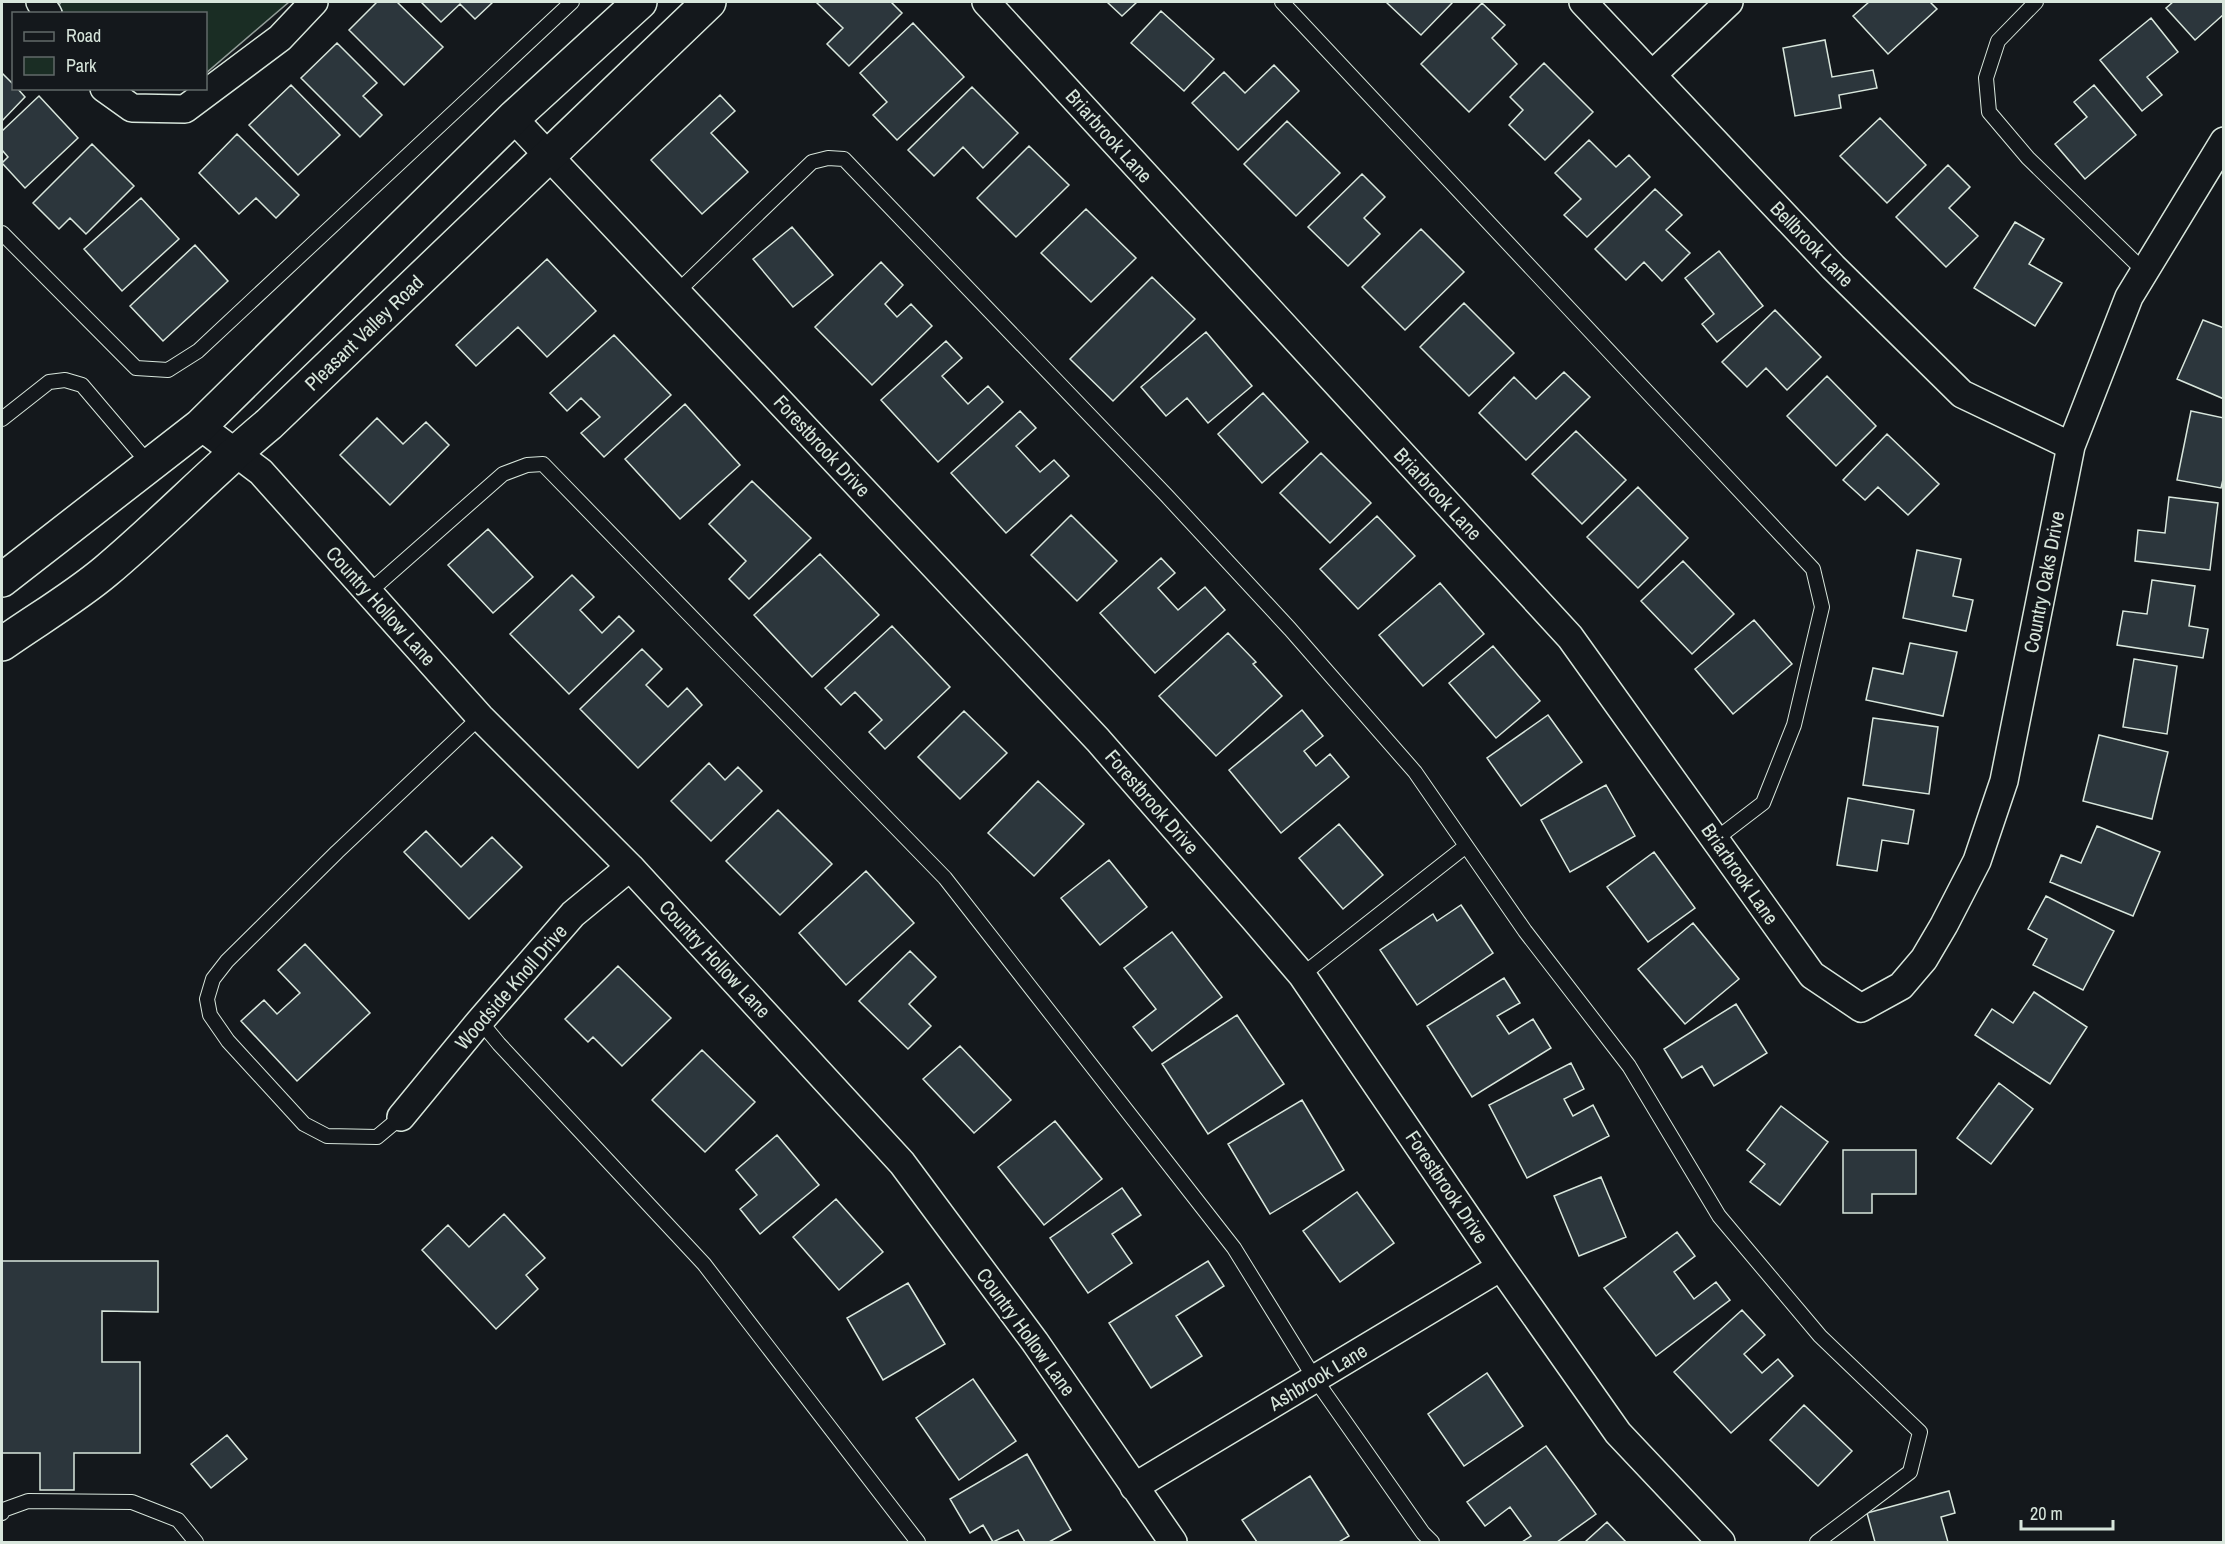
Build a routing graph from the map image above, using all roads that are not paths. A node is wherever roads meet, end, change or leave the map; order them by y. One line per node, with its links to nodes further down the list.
1 (314, 2): 11 (street)
2 (572, 2): 15 (lane)
3 (640, 2): 12 (main road)
4 (709, 2): 14 (main road, Pleasant Valley Road)
5 (986, 2): 27 (street, Briarbrook Lane)
6 (1282, 2): 27 (lane)
7 (1583, 2): 10 (street, Bellbrook Lane)
8 (1729, 2): 10 (street)
9 (2036, 2): 16 (lane)
10 (1652, 75): 20 (street, Bellbrook Lane)
11 (107, 90)
12 (513, 118): 14 (street, Forestbrook Drive); 19 (main road)
13 (2223, 141): 16 (street, Country Oaks Drive)
14 (550, 156): 17 (street, Forestbrook Drive); 21 (main road, Pleasant Valley Road)
15 (2, 233)
16 (2144, 271): 20 (street, Country Oaks Drive)
17 (677, 292): 28 (lane); 30 (street, Forestbrook Drive)
18 (2, 419): 22 (lane)
19 (200, 426): 21 (street, Country Hollow Lane); 22 (main road)
20 (2071, 446): 31 (street, Country Oaks Drive)
21 (235, 453): 24 (street, Country Hollow Lane); 25 (main road, Pleasant Valley Road)
22 (150, 465): 23 (main road)
23 (2, 580)
24 (369, 592): 26 (street, Country Hollow Lane); 35 (lane)
25 (2, 644)
26 (480, 717): 29 (street, Country Hollow Lane); 33 (lane)
27 (1716, 839): 31 (street, Briarbrook Lane)
28 (1466, 846): 30 (lane); 43 (lane)
29 (630, 867): 32 (street, Woodside Knoll Drive); 36 (street, Country Hollow Lane)
30 (1302, 975): 34 (street, Forestbrook Drive)
31 (1861, 1008)
32 (480, 1020): 33 (street, Woodside Knoll Drive); 39 (lane)
33 (401, 1117)
34 (1502, 1267): 35 (street, Ashbrook Lane); 42 (street, Forestbrook Drive)
35 (1315, 1379): 36 (street, Ashbrook Lane); 41 (lane)
36 (1134, 1487): 40 (street, Country Hollow Lane)
37 (2, 1513): 38 (lane)
38 (196, 1542)
39 (918, 1542)
40 (1173, 1542)
41 (1432, 1542)
42 (1721, 1542)
43 (1817, 1542)

